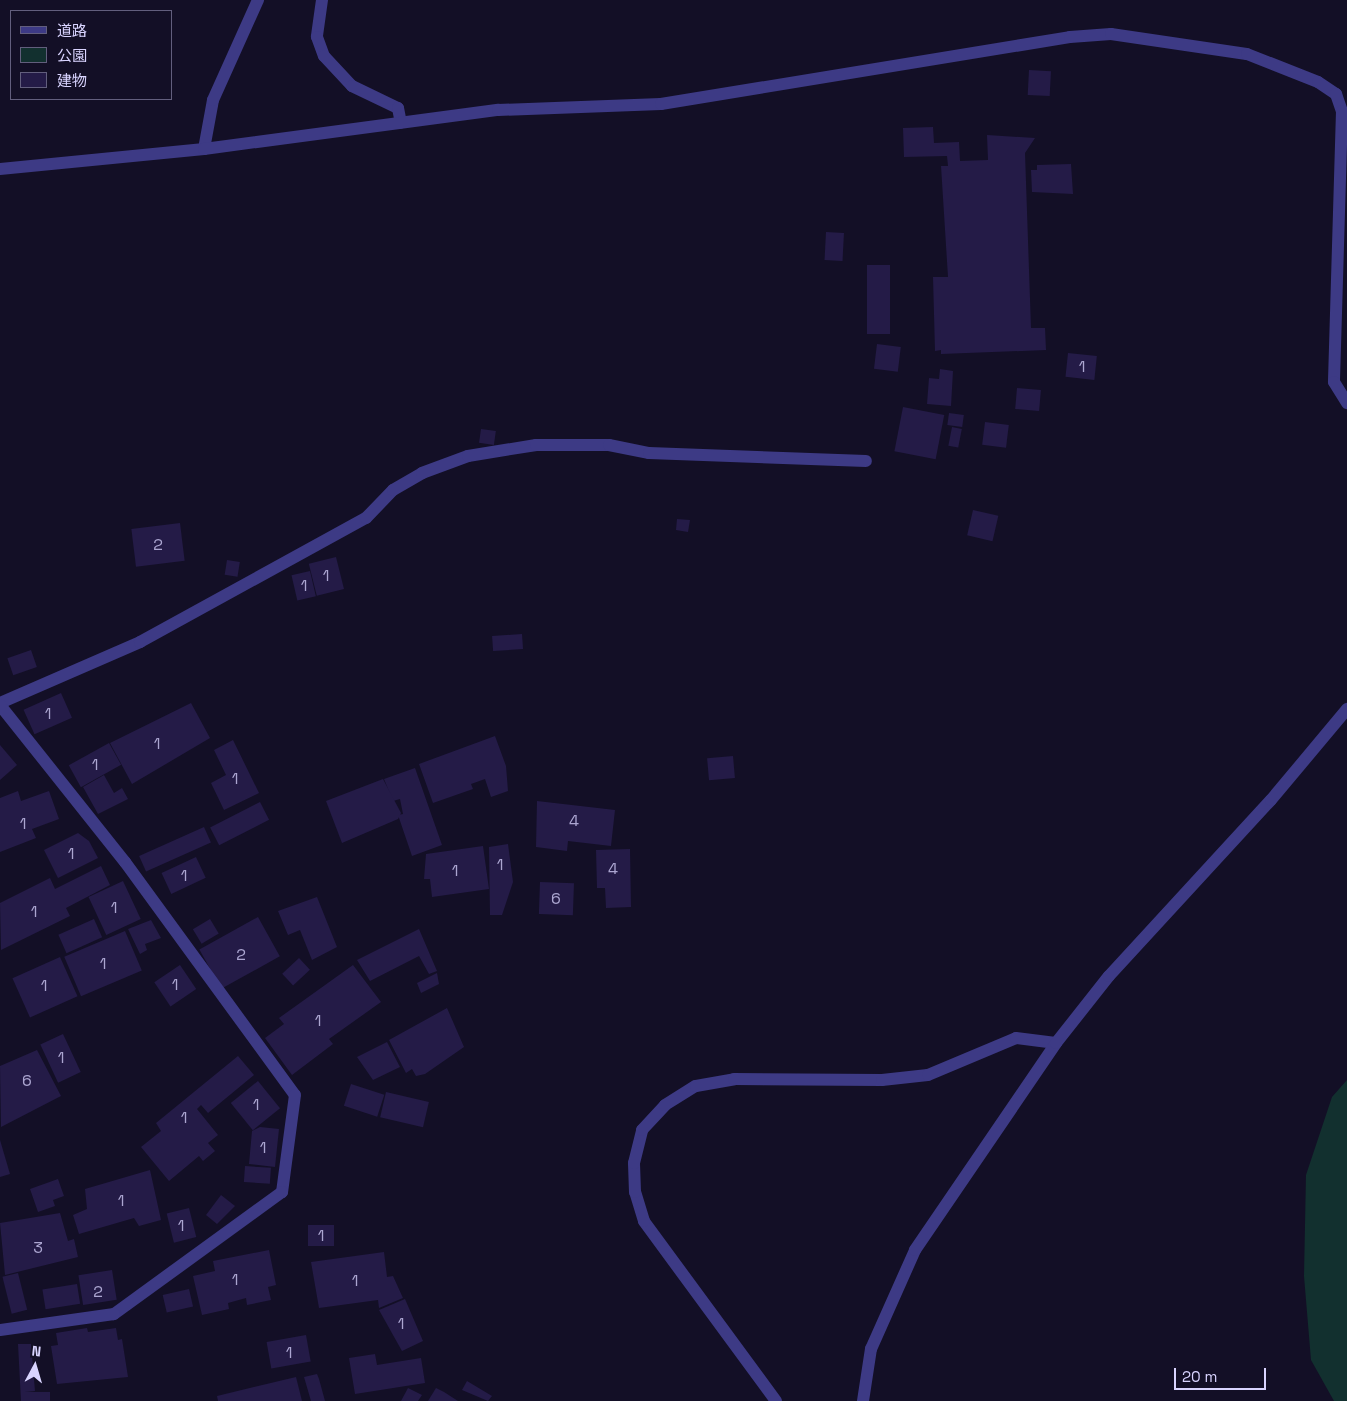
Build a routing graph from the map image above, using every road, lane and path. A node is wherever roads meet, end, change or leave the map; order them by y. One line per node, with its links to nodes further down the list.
1 (258, 0): 4 (street)
2 (322, 0): 3 (street)
3 (402, 123): 4 (street); 6 (street)
4 (204, 149): 5 (street)
5 (0, 169)
6 (1347, 403)
7 (866, 461): 8 (street)
8 (0, 704): 11 (street)
9 (1347, 709): 10 (street)
10 (1056, 1043): 12 (street); 13 (street)
11 (0, 1330)
12 (776, 1401)
13 (863, 1401)

